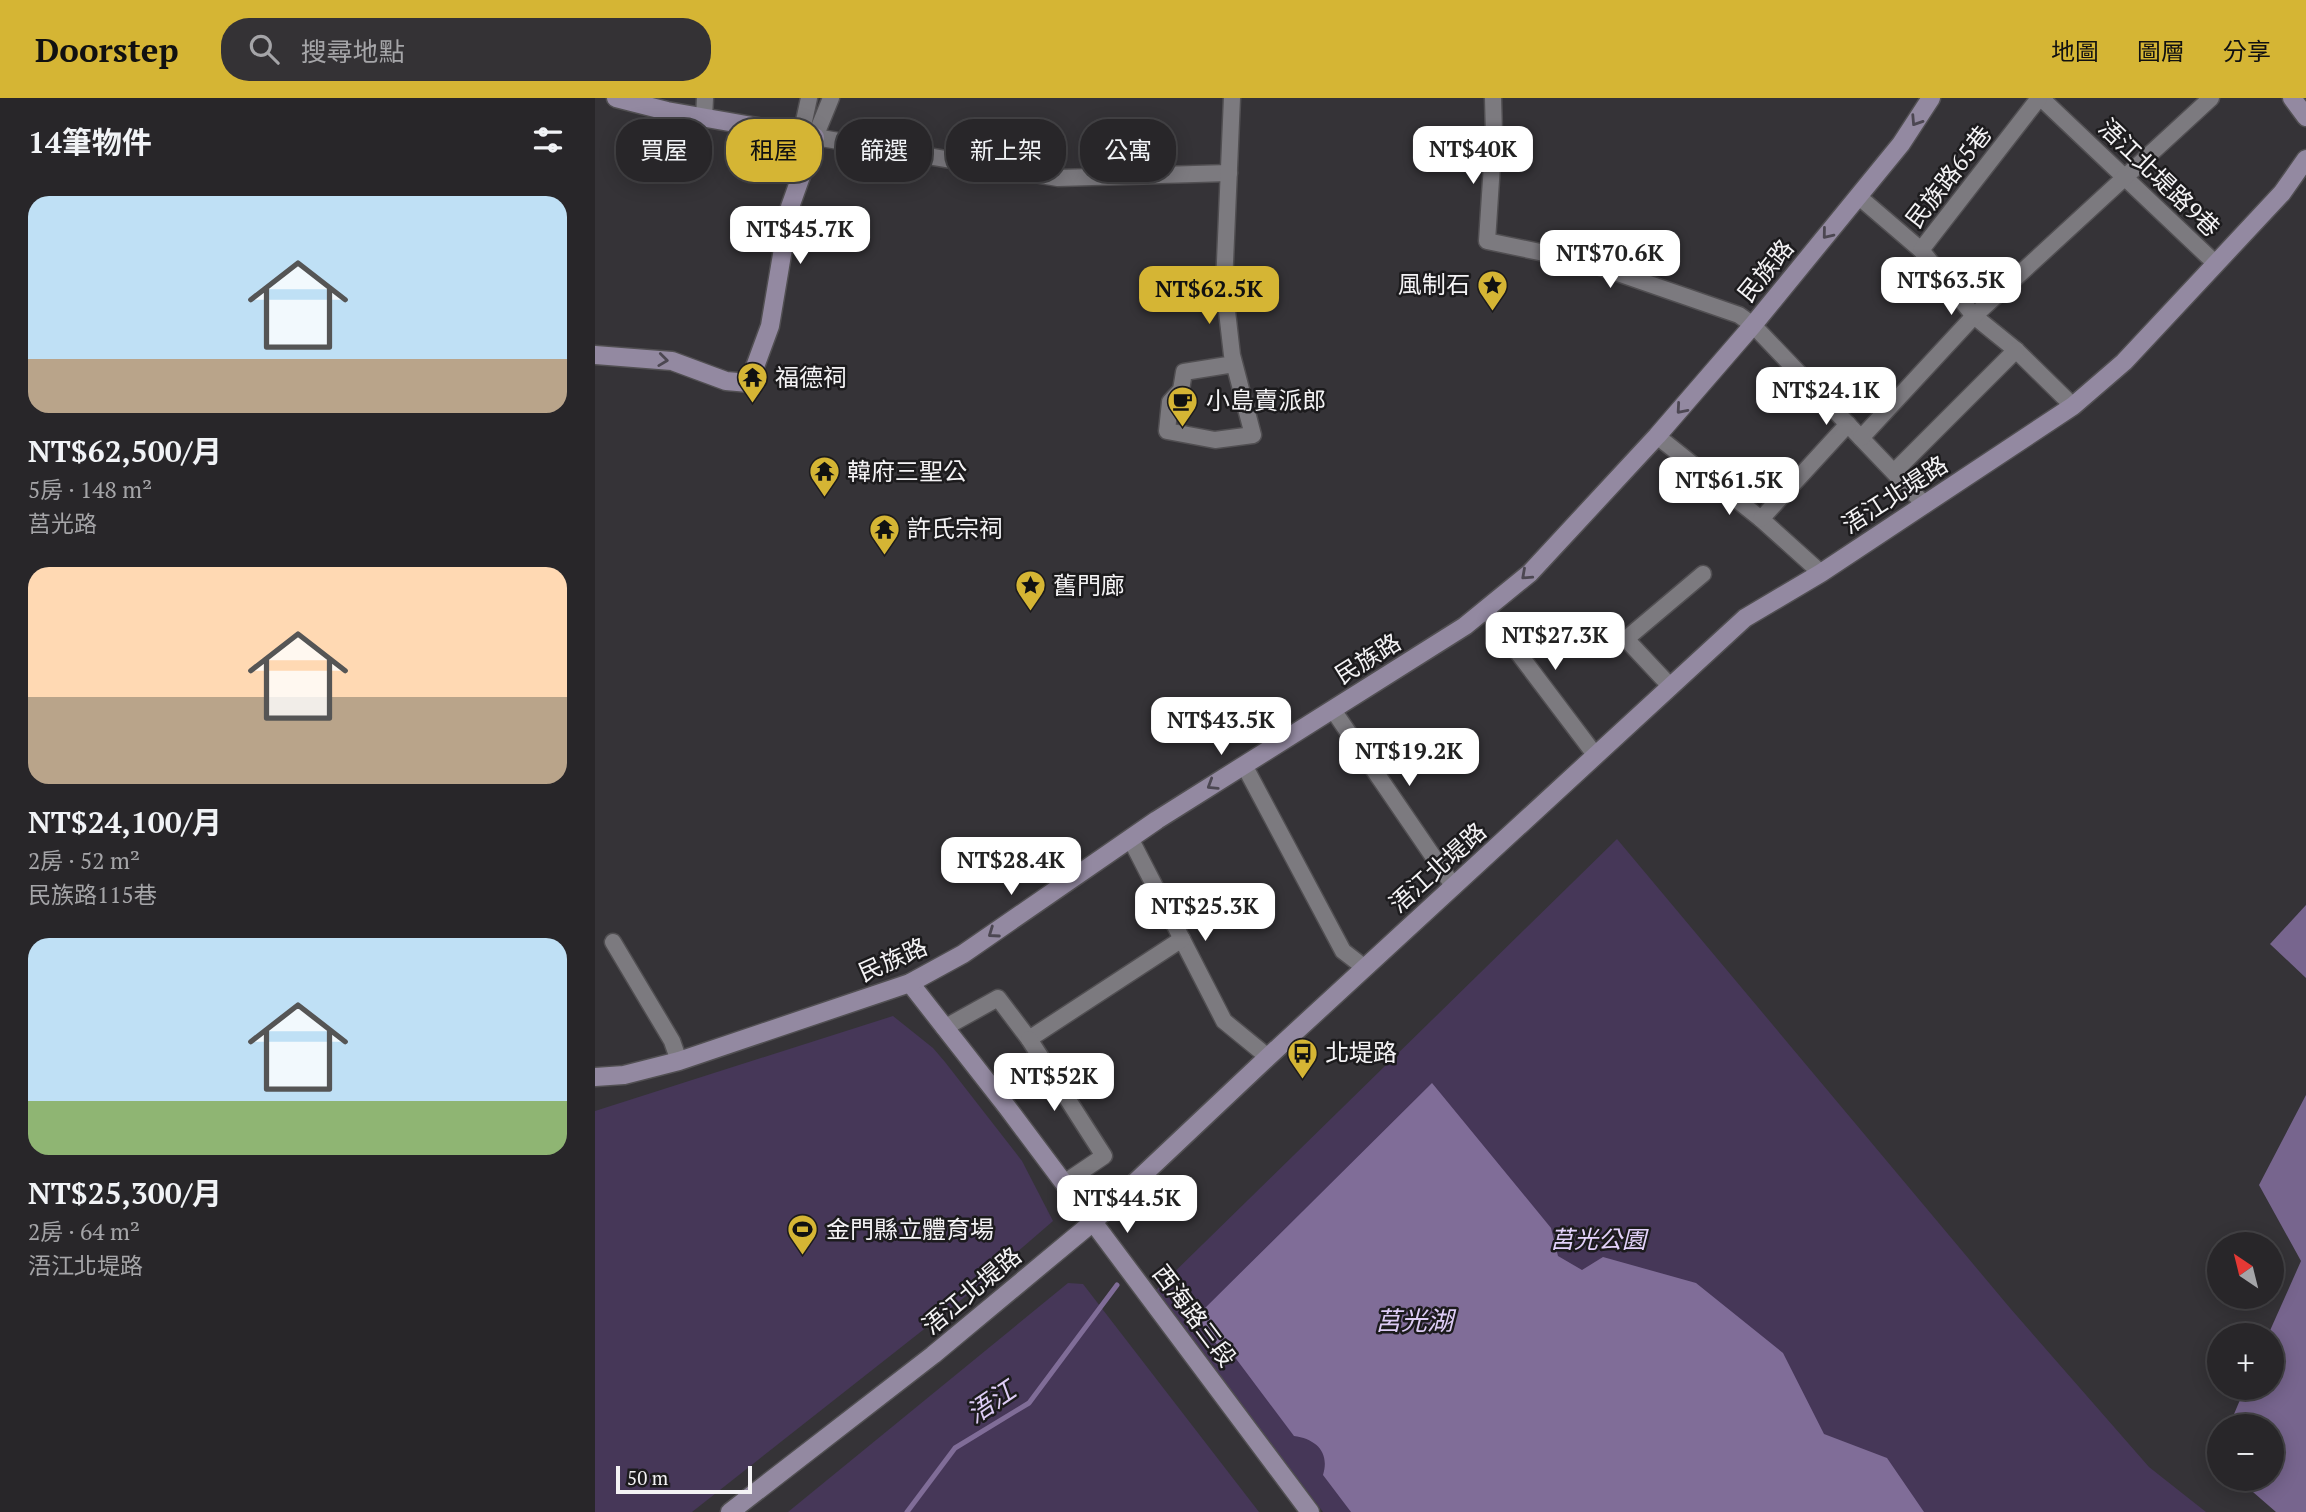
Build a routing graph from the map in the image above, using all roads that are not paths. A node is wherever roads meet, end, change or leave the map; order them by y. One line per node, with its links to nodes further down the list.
1 (616, 98): 12 (street)
2 (705, 98): 12 (street)
3 (809, 98): 13 (street)
4 (831, 98): 14 (street)
5 (1232, 98): 18 (street)
6 (1493, 98): 25 (street)
7 (1931, 98): 21 (street, 民族路, one-way to 21)
8 (2040, 98): 19 (street, 浯江北堤路9巷); 22 (street, 民族路65巷)
9 (2211, 98): 19 (street)
10 (2292, 98): 11 (street)
11 (2306, 117)
12 (704, 118): 15 (street)
13 (808, 119)
14 (818, 119)
15 (726, 122)
16 (822, 138): 18 (street)
17 (2306, 159): 23 (street, 浯江北堤路)
18 (1229, 173): 28 (street)
19 (2125, 177): 23 (street, 浯江北堤路9巷); 24 (street)
20 (796, 182): 27 (street, one-way to 20)
21 (1858, 197): 22 (street, 民族路65巷); 25 (street, 民族路, one-way to 25)
22 (1921, 250): 24 (street, 民族路65巷)
23 (2215, 263): 29 (street, 浯江北堤路)
24 (1974, 316): 26 (street, 民族路65巷); 32 (street)
25 (1746, 320): 30 (street); 31 (street, 民族路, one-way to 31)
26 (2016, 350): 29 (street, 民族路65巷); 33 (street)
27 (595, 355)
28 (1234, 364): 28 (street)
29 (2073, 405): 34 (street, 浯江北堤路)
30 (1848, 424): 32 (street); 35 (street)
31 (1657, 436): 35 (street); 38 (street, 民族路, one-way to 38)
32 (1861, 438): 33 (street)
33 (1894, 472): 34 (street)
34 (1925, 505): 36 (street, 浯江北堤路)
35 (1761, 519): 36 (street)
36 (1821, 573): 39 (street, 浯江北堤路)
37 (1703, 574): 39 (street)
38 (1485, 609): 40 (street, 民族路); 41 (street)
39 (1671, 687): 41 (street, 浯江北堤路)
40 (1333, 710): 42 (street, 民族路); 44 (street)
41 (1596, 756): 44 (street, 浯江北堤路)
42 (1244, 765): 43 (street, 民族路, one-way to 43); 47 (street)
43 (1130, 838): 45 (street); 48 (street, 民族路, one-way to 48)
44 (1454, 887): 47 (street, 浯江北堤路)
45 (1182, 939): 50 (street); 51 (street)
46 (613, 942): 52 (street)
47 (1365, 968): 51 (street, 浯江北堤路)
48 (910, 983): 49 (street, 西海路三段); 52 (street, 民族路)
49 (944, 1028): 50 (street); 54 (street, 西海路三段)
50 (1028, 1039): 54 (street)
51 (1268, 1057): 55 (street, 浯江北堤路)
52 (679, 1061): 53 (street, 民族路)
53 (595, 1077)
54 (1064, 1183): 55 (street, 西海路三段)
55 (1093, 1222): 56 (street, 浯江北堤路); 57 (street, 西海路三段)
56 (730, 1512)
57 (1310, 1512)

